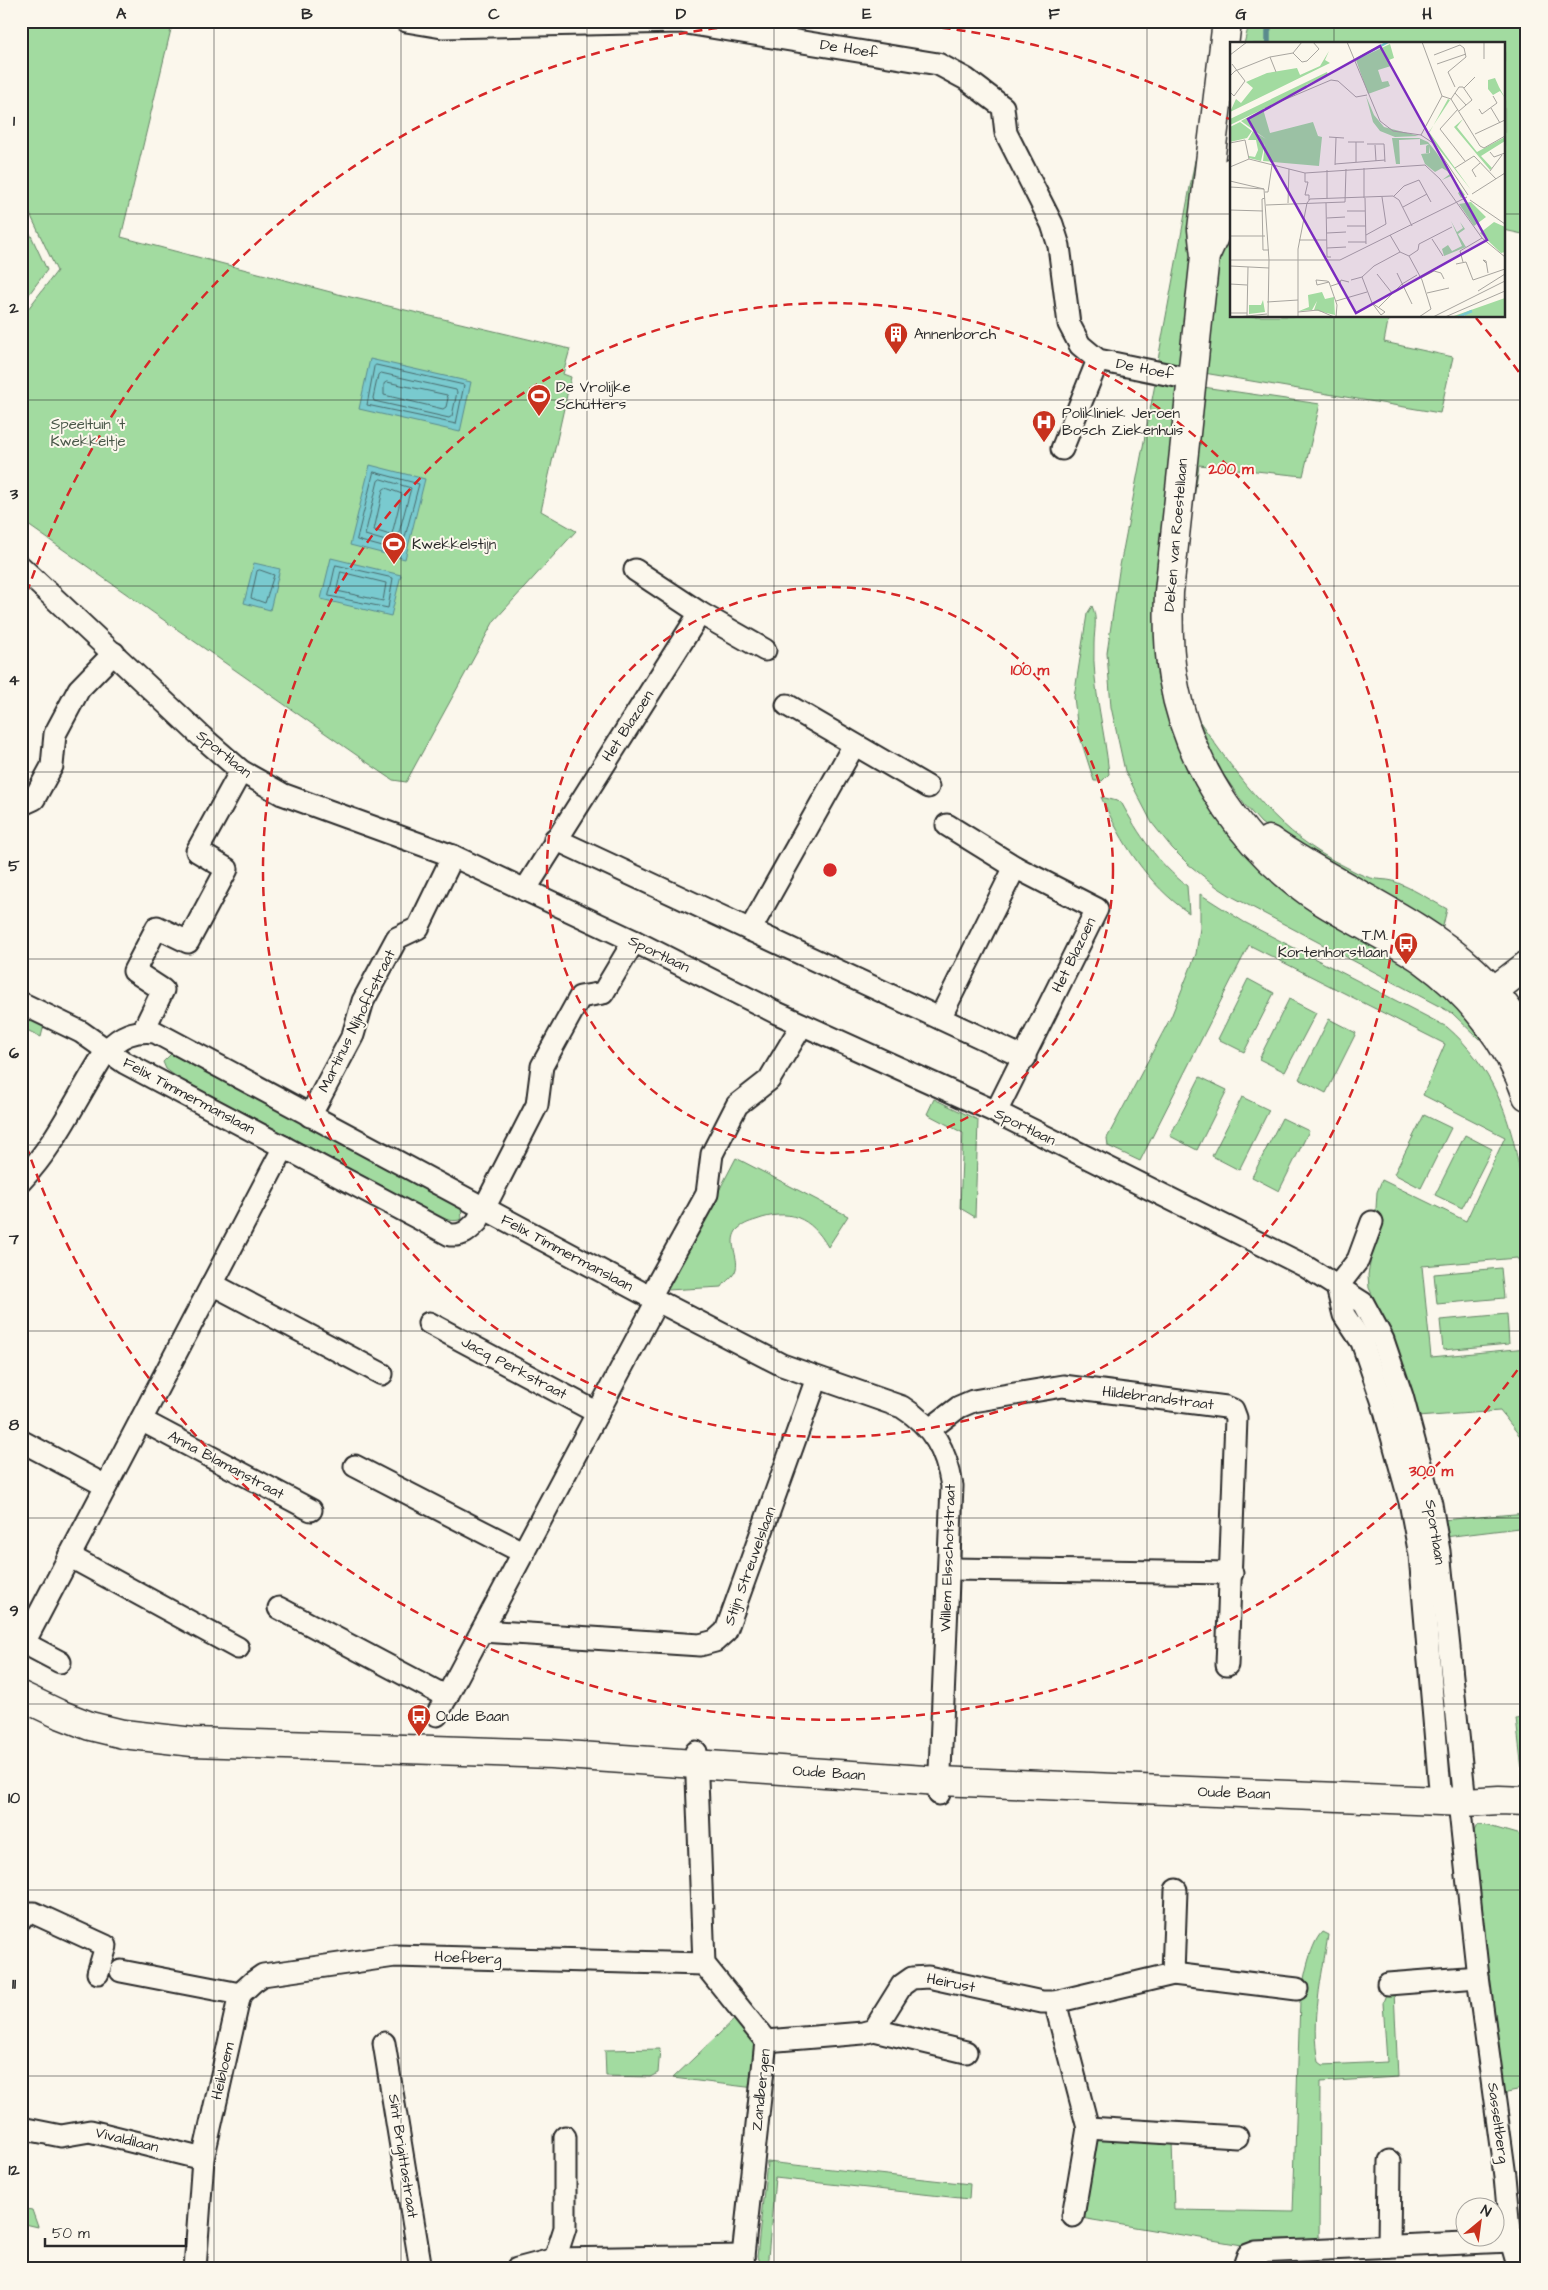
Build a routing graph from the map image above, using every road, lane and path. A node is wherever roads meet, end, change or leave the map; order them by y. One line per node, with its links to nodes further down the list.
1 (406, 21): 7 (street, De Hoef)
2 (1227, 21): 6 (street, Deken van Roestellaan)
3 (1241, 21): 4 (street)
4 (1238, 42)
5 (1230, 183): 6 (street, Deken van Roestellaan)
6 (1205, 256): 8 (street, Deken van Roestellaan)
7 (1098, 360): 8 (street, De Hoef); 9 (street, De Hoef)
8 (1191, 378): 30 (street, Deken van Roestellaan)
9 (1062, 449)
10 (21, 567): 14 (street, Sportlaan)
11 (635, 570): 12 (street)
12 (700, 613): 13 (street); 21 (street, Het Blazoen)
13 (766, 650)
14 (114, 653): 17 (street, Sportlaan); 19 (street)
15 (787, 705): 16 (street)
16 (854, 745): 18 (street); 25 (street)
17 (241, 771): 22 (street, Sportlaan); 33 (street)
18 (928, 787)
19 (21, 805)
20 (947, 824): 23 (street, Het Blazoen)
21 (555, 839): 24 (street, Het Blazoen); 25 (street)
22 (453, 856): 24 (street, Sportlaan); 39 (street, Martinus Nijhoffstraat)
23 (1015, 867): 31 (street); 36 (street, Het Blazoen)
24 (525, 890): 26 (street, Sportlaan)
25 (750, 930): 31 (street)
26 (634, 941): 32 (street, Sportlaan); 42 (street)
27 (1527, 965): 30 (street)
28 (1527, 986): 30 (street)
29 (21, 1003): 35 (street)
30 (1490, 1006): 34 (street, Deken van Roestellaan); 37 (street, Deken van Roestellaan)
31 (940, 1018): 36 (street)
32 (802, 1025): 38 (street, Sportlaan); 46 (street)
33 (143, 1031): 35 (street, Felix Timmermanslaan); 39 (street, Felix Timmermanslaan)
34 (1527, 1041)
35 (107, 1050): 40 (street, Felix Timmermanslaan); 41 (street)
36 (1025, 1058): 38 (street, Het Blazoen)
37 (1527, 1096)
38 (996, 1112): 45 (street, Sportlaan)
39 (310, 1116): 42 (street, Felix Timmermanslaan)
40 (284, 1147): 42 (street, Felix Timmermanslaan); 44 (street)
41 (21, 1181)
42 (483, 1209): 46 (street, Felix Timmermanslaan)
43 (1372, 1222): 45 (street)
44 (212, 1284): 48 (street); 51 (street)
45 (1337, 1288): 70 (street, Sportlaan)
46 (654, 1299): 49 (street, Willem Elsschotstraat); 50 (street)
47 (429, 1323): 50 (street, Jacq Perkstraat)
48 (382, 1374)
49 (817, 1378): 52 (street, Willem Elsschotstraat); 62 (street, Stijn Streuvelslaan)
50 (598, 1413): 57 (street)
51 (141, 1420): 55 (street); 56 (street, Anna Blamanstraat)
52 (930, 1430): 59 (street, Willem Elsschotstraat); 60 (street, Hildebrandstraat)
53 (21, 1441): 55 (street)
54 (355, 1466): 57 (street)
55 (106, 1486): 58 (street)
56 (311, 1510)
57 (524, 1553): 62 (street)
58 (69, 1556): 63 (street); 64 (street)
59 (949, 1568): 60 (street); 68 (street, Willem Elsschotstraat)
60 (1232, 1573): 65 (street, Hildebrandstraat)
61 (279, 1608): 62 (street)
62 (482, 1631)
63 (238, 1648)
64 (60, 1662)
65 (1227, 1665)
66 (21, 1696): 67 (street, Oude Baan)
67 (696, 1757): 68 (street, Oude Baan); 74 (street)
68 (939, 1787): 70 (street, Oude Baan)
69 (1527, 1801): 70 (street, Oude Baan)
70 (1455, 1802): 71 (street, Oude Baan); 78 (street, Sasseltberg)
71 (1527, 1818)
72 (1176, 1890): 77 (street)
73 (21, 1918): 76 (street)
74 (704, 1964): 81 (street, Hoefberg); 84 (street, Zandbergen)
75 (121, 1972): 81 (street)
76 (98, 1973)
77 (1173, 1974): 80 (street, Heirust); 82 (street, Heirust)
78 (1478, 1977): 79 (street); 94 (street, Sasseltberg)
79 (1388, 1984)
80 (1297, 1990)
81 (240, 1994): 91 (street, Heibloem)
82 (1055, 2002): 83 (street, Heirust); 88 (street)
83 (874, 2030): 84 (street); 86 (street)
84 (766, 2041): 96 (street, Zandbergen)
85 (384, 2043): 99 (street, Sint Brigittastraat)
86 (966, 2052)
87 (21, 2128): 91 (street, Vivaldilaan)
88 (1088, 2128): 90 (street); 93 (street)
89 (565, 2136): 97 (street)
90 (1236, 2137)
91 (203, 2159): 98 (street, Heibloem)
92 (1390, 2161): 95 (street)
93 (1073, 2216)
94 (1511, 2241): 95 (street); 102 (street, Sasseltberg)
95 (1389, 2246): 101 (street)
96 (743, 2262): 97 (street)
97 (555, 2264): 100 (street)
98 (196, 2269)
99 (421, 2269)
100 (517, 2269)
101 (1243, 2269)
102 (1519, 2269)

